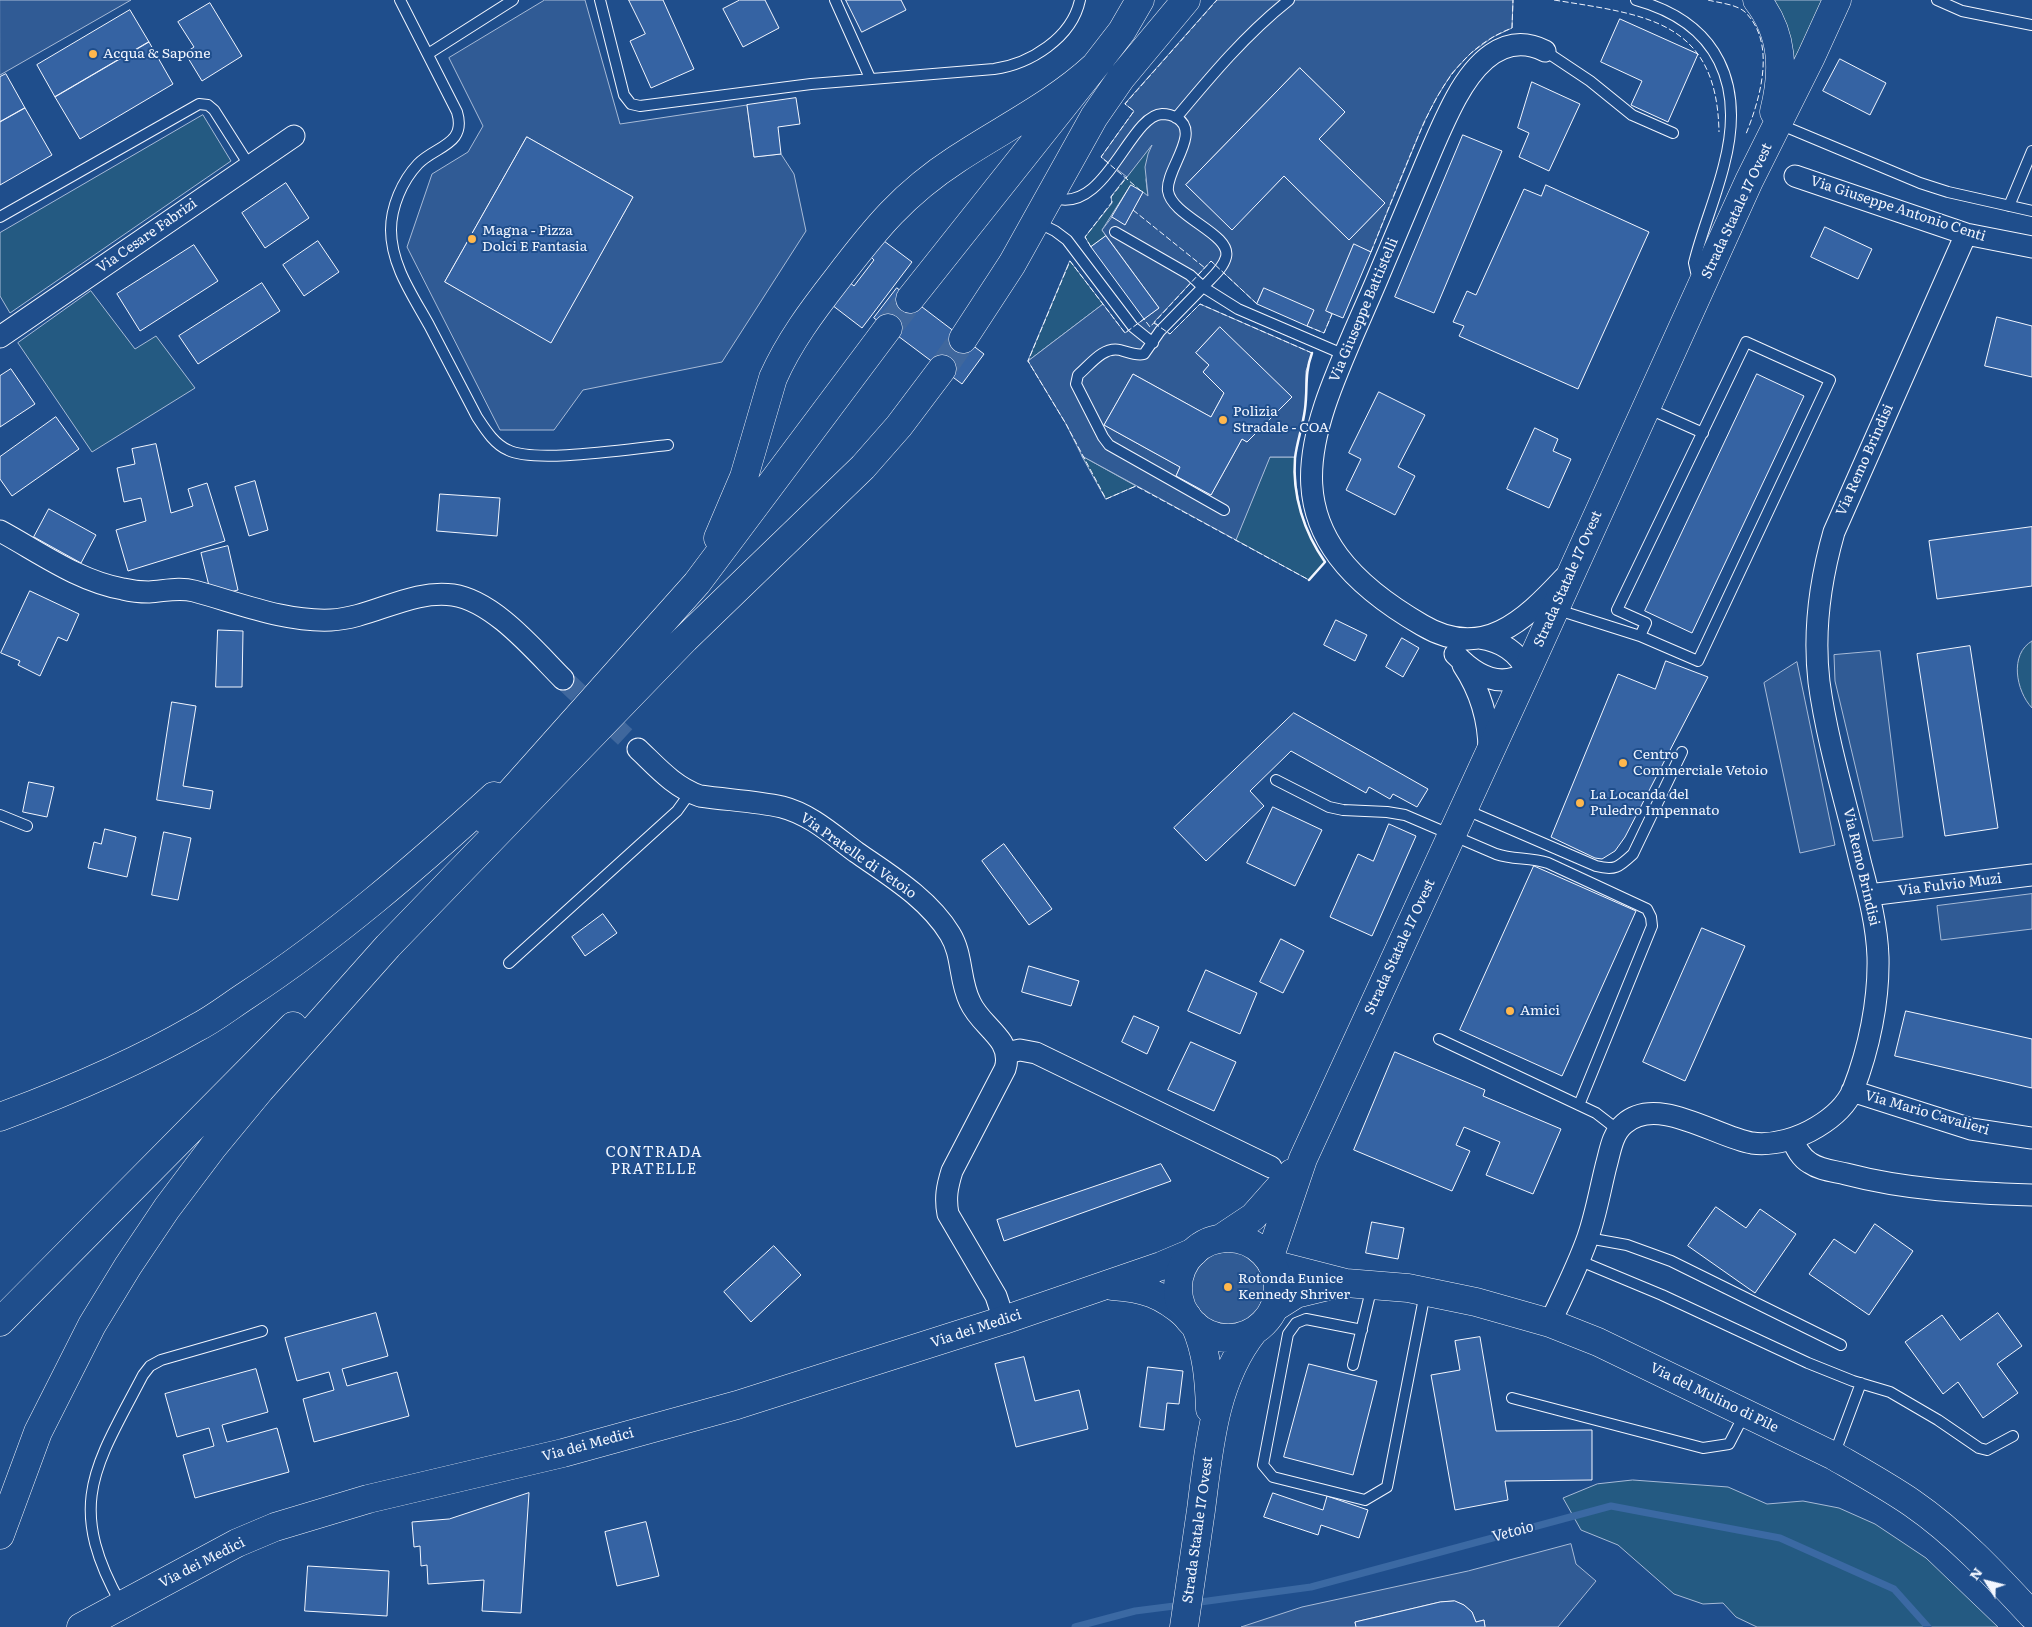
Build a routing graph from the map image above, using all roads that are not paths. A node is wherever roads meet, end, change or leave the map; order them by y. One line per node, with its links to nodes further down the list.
1 (400, 0): 15 (lane)
2 (513, 0): 15 (lane)
3 (600, 0): 17 (lane)
4 (835, 0): 17 (lane)
5 (1080, 0): 17 (lane)
6 (1140, 0): 16 (main road)
7 (1186, 0): 26 (main road)
8 (1288, 0): 18 (lane)
9 (1636, 0): 34 (lane)
10 (1757, 0): 25 (main road)
11 (1837, 0): 19 (main road, Strada Statale 17 Ovest)
12 (1937, 0): 13 (lane)
13 (2032, 25)
14 (1545, 51): 20 (lane); 41 (street, Via Giuseppe Battistelli)
15 (428, 54): 45 (lane)
16 (1095, 66): 36 (main road); 50 (main road)
17 (870, 78)
18 (1176, 118): 26 (lane); 35 (lane)
19 (1778, 124): 25 (main road, Strada Statale 17 Ovest); 27 (lane)
20 (1673, 133)
21 (294, 136): 23 (street, Via Cesare Fabrizi)
22 (2032, 151): 27 (lane)
23 (249, 165): 29 (lane); 38 (street, Via Cesare Fabrizi)
24 (1795, 176): 32 (street, Via Giuseppe Antonio Centi)
25 (1749, 181): 34 (main road, Strada Statale 17 Ovest)
26 (1049, 195): 30 (main road)
27 (2009, 206): 28 (lane)
28 (2032, 211)
29 (0, 217)
30 (1035, 221): 39 (main road); 40 (lane)
31 (1115, 232): 35 (lane)
32 (1966, 234): 33 (street, Via Giuseppe Antonio Centi); 68 (street, Via Remo Brindisi)
33 (2032, 247)
34 (1704, 279): 43 (main road, Strada Statale 17 Ovest)
35 (1203, 287): 40 (lane); 41 (lane)
36 (910, 299)
37 (888, 328): 50 (main road)
38 (0, 337)
39 (964, 339)
40 (1152, 343): 46 (lane)
41 (1344, 356): 51 (street, Via Giuseppe Battistelli)
42 (942, 369): 57 (main road)
43 (1646, 407): 44 (lane); 48 (main road, Strada Statale 17 Ovest)
44 (1703, 433): 52 (lane); 52 (lane)
45 (668, 445)
46 (1224, 510)
47 (0, 531): 56 (street)
48 (1572, 570): 49 (main road, Strada Statale 17 Ovest); 53 (street, Via Giuseppe Battistelli)
49 (1554, 609): 52 (lane); 55 (main road, Strada Statale 17 Ovest)
50 (666, 618): 57 (main road)
51 (1424, 627): 53 (street, Via Giuseppe Battistelli); 54 (street, Via Giuseppe Battistelli)
52 (1640, 636)
53 (1476, 638): 55 (street, Via Giuseppe Battistelli)
54 (1455, 654): 55 (street, Via Giuseppe Battistelli); 60 (street, Via Giuseppe Battistelli)
55 (1527, 671): 60 (main road, Strada Statale 17 Ovest)
56 (563, 679)
57 (576, 737): 74 (main road); 93 (main road); 106 (main road)
58 (638, 749): 62 (street, Via Pratelle di Vetoio)
59 (1682, 752): 63 (lane)
60 (1489, 753): 63 (main road, Strada Statale 17 Ovest)
61 (1276, 780): 66 (lane)
62 (690, 793): 69 (lane); 71 (street, Via Pratelle di Vetoio)
63 (1463, 808): 66 (main road, Strada Statale 17 Ovest)
64 (0, 815): 65 (lane)
65 (27, 826)
66 (1451, 835): 73 (lane); 78 (main road, Strada Statale 17 Ovest)
67 (2032, 875): 68 (street, Via Fulvio Muzi)
68 (1869, 895): 72 (street, Via Remo Brindisi)
69 (509, 963)
70 (1438, 1039): 73 (lane)
71 (1006, 1053): 79 (street); 91 (street)
72 (1852, 1091): 76 (street, Via Mario Cavalieri); 77 (street, Via Remo Brindisi)
73 (1579, 1105): 75 (lane)
74 (0, 1117)
75 (1618, 1130): 77 (street, Via Remo Brindisi); 81 (street)
76 (2032, 1138)
77 (1792, 1139): 80 (street)
78 (1302, 1159): 82 (main road, Strada Statale 17 Ovest); 85 (main road, Strada Statale 17 Ovest)
79 (1270, 1167)
80 (2032, 1195)
81 (1588, 1238): 84 (street); 98 (lane)
82 (1220, 1239): 83 (main road); 85 (main road)
83 (1194, 1252): 88 (main road, Via dei Medici); 92 (main road)
84 (1578, 1260): 94 (street); 100 (lane)
85 (1270, 1262): 86 (main road, Via del Mulino di Pile); 90 (main road)
86 (1346, 1283): 87 (main road, Via del Mulino di Pile); 90 (main road, Via del Mulino di Pile)
87 (1372, 1285): 89 (main road, Via del Mulino di Pile); 96 (lane)
88 (1106, 1286): 91 (main road, Via dei Medici); 92 (main road, Via dei Medici)
89 (1425, 1292): 94 (main road, Via del Mulino di Pile); 96 (lane)
90 (1274, 1308): 95 (main road)
91 (1004, 1320): 107 (main road, Via dei Medici)
92 (1191, 1320): 95 (main road); 103 (main road, Strada Statale 17 Ovest)
93 (0, 1322)
94 (1550, 1323): 102 (main road, Via del Mulino di Pile)
95 (1254, 1330): 103 (main road, Strada Statale 17 Ovest)
96 (1362, 1330): 99 (lane)
97 (262, 1331): 107 (lane)
98 (1841, 1345)
99 (1353, 1365)
100 (1861, 1383): 104 (lane); 105 (lane)
101 (1512, 1398): 102 (lane)
102 (1746, 1413): 105 (main road, Via del Mulino di Pile)
103 (1211, 1432): 110 (main road, Strada Statale 17 Ovest)
104 (2013, 1436)
105 (1834, 1456): 108 (main road, Via del Mulino di Pile)
106 (0, 1535)
107 (122, 1605): 109 (main road, Via dei Medici)
108 (2032, 1615)
109 (81, 1627)
110 (1184, 1627)

